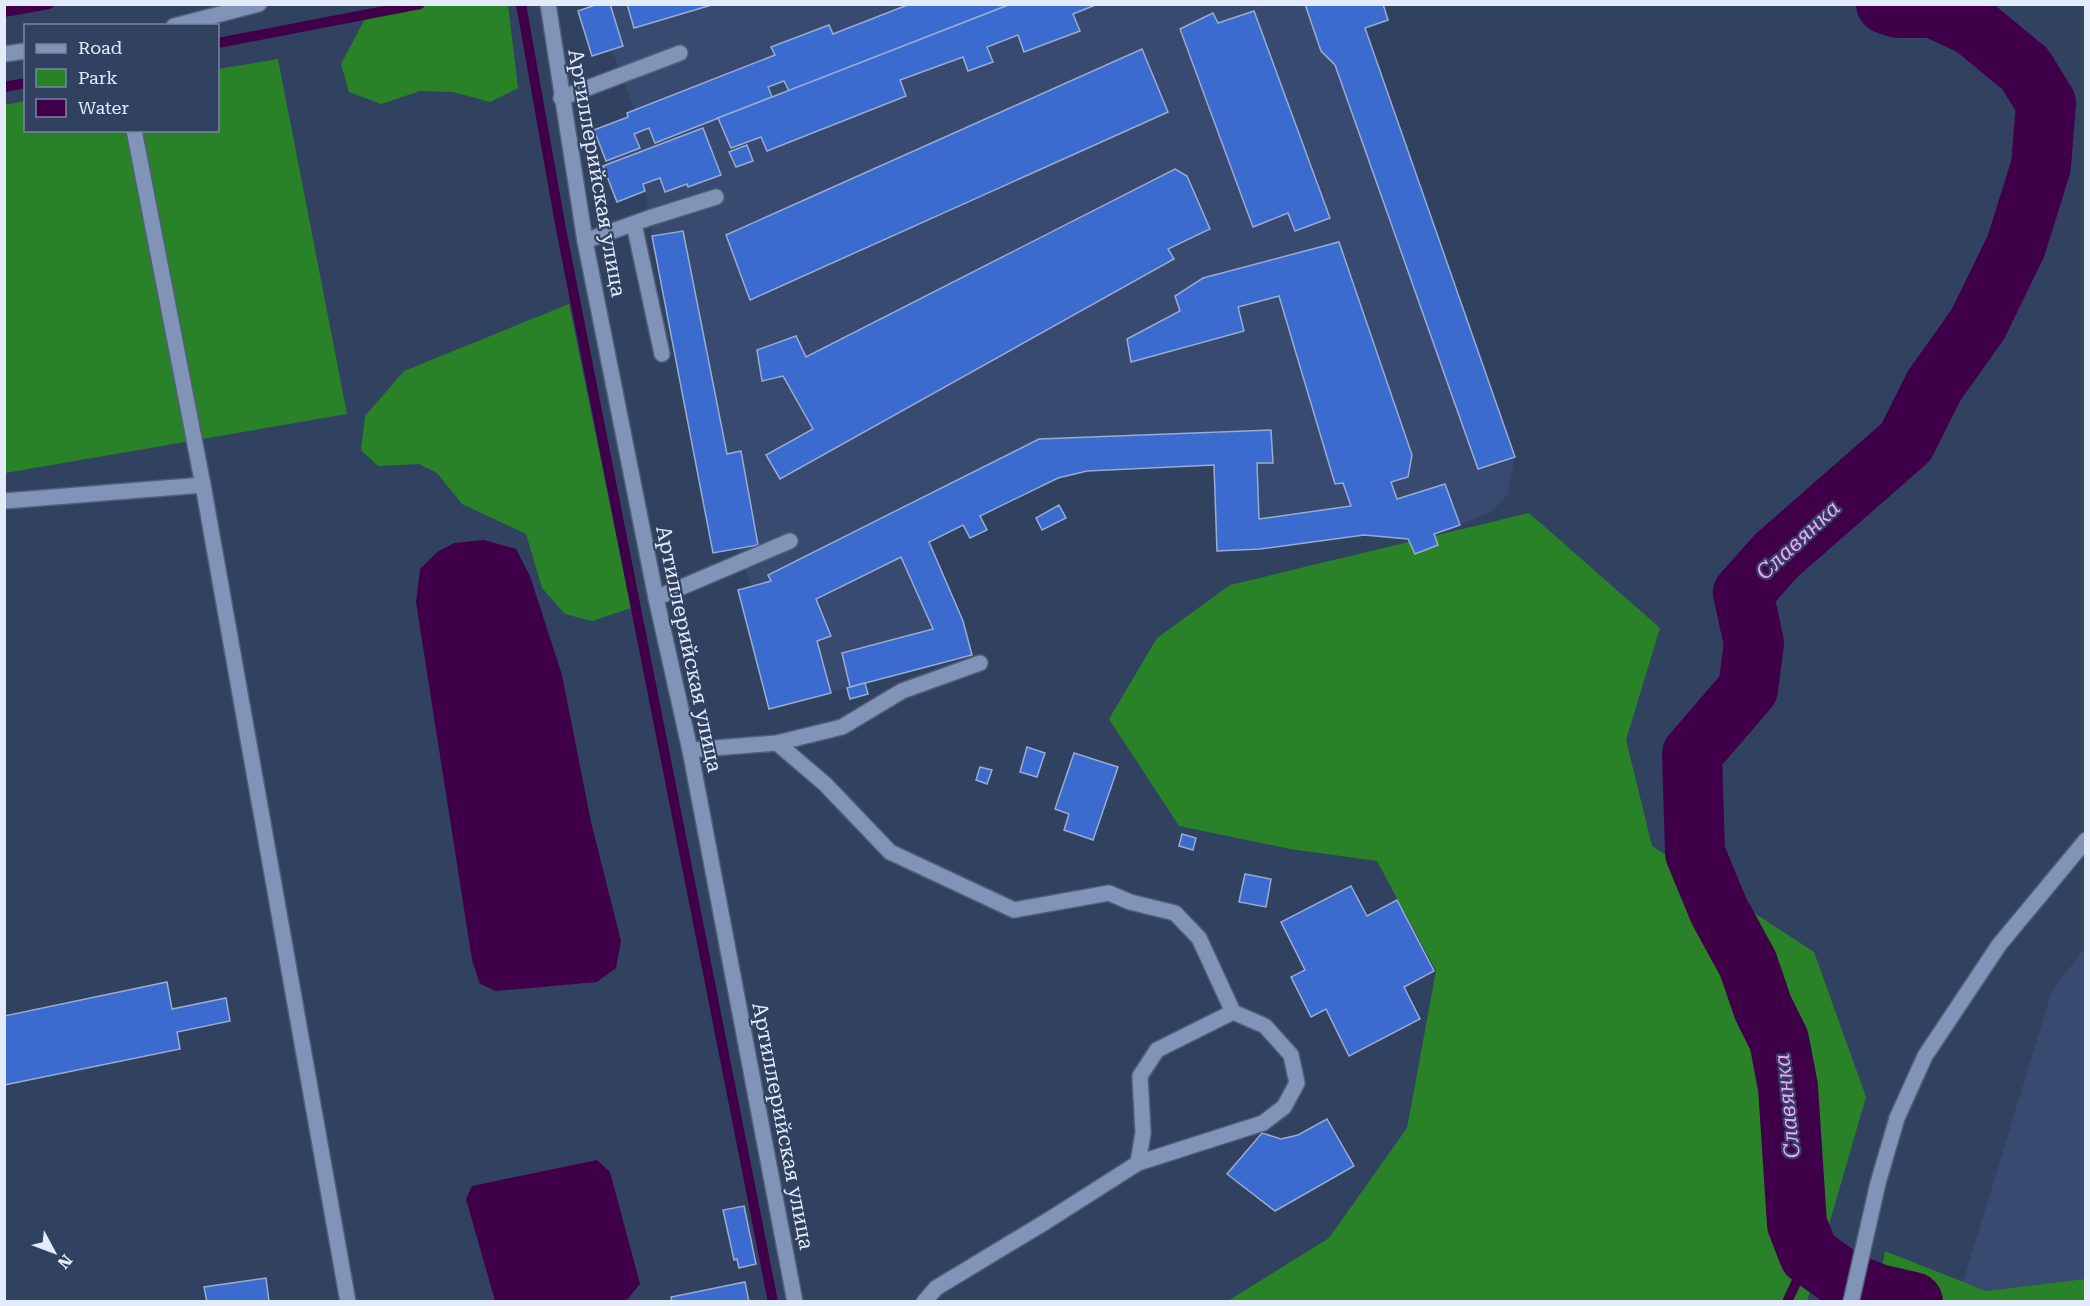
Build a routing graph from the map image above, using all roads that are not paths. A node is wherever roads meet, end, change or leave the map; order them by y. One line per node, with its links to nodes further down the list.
1 (259, 4): 3 (street)
2 (548, 4): 7 (street, Артиллерийская улица)
3 (182, 24)
4 (24, 51): 6 (street)
5 (680, 53): 7 (street)
6 (4, 54)
7 (561, 98): 11 (street, Артиллерийская улица)
8 (135, 132): 13 (street)
9 (716, 197): 10 (street)
10 (634, 224): 11 (street); 12 (street)
11 (585, 241): 16 (street, Артиллерийская улица)
12 (662, 354)
13 (203, 485): 14 (street); 23 (street)
14 (4, 501)
15 (790, 541): 16 (street)
16 (656, 598): 19 (street, Артиллерийская улица)
17 (980, 663): 18 (street)
18 (777, 743): 19 (street); 21 (street)
19 (690, 750): 24 (street, Артиллерийская улица)
20 (2085, 840): 26 (street)
21 (1233, 1012): 22 (street); 22 (street)
22 (1138, 1163): 25 (street)
23 (348, 1302)
24 (795, 1302)
25 (924, 1302)
26 (1851, 1302)

